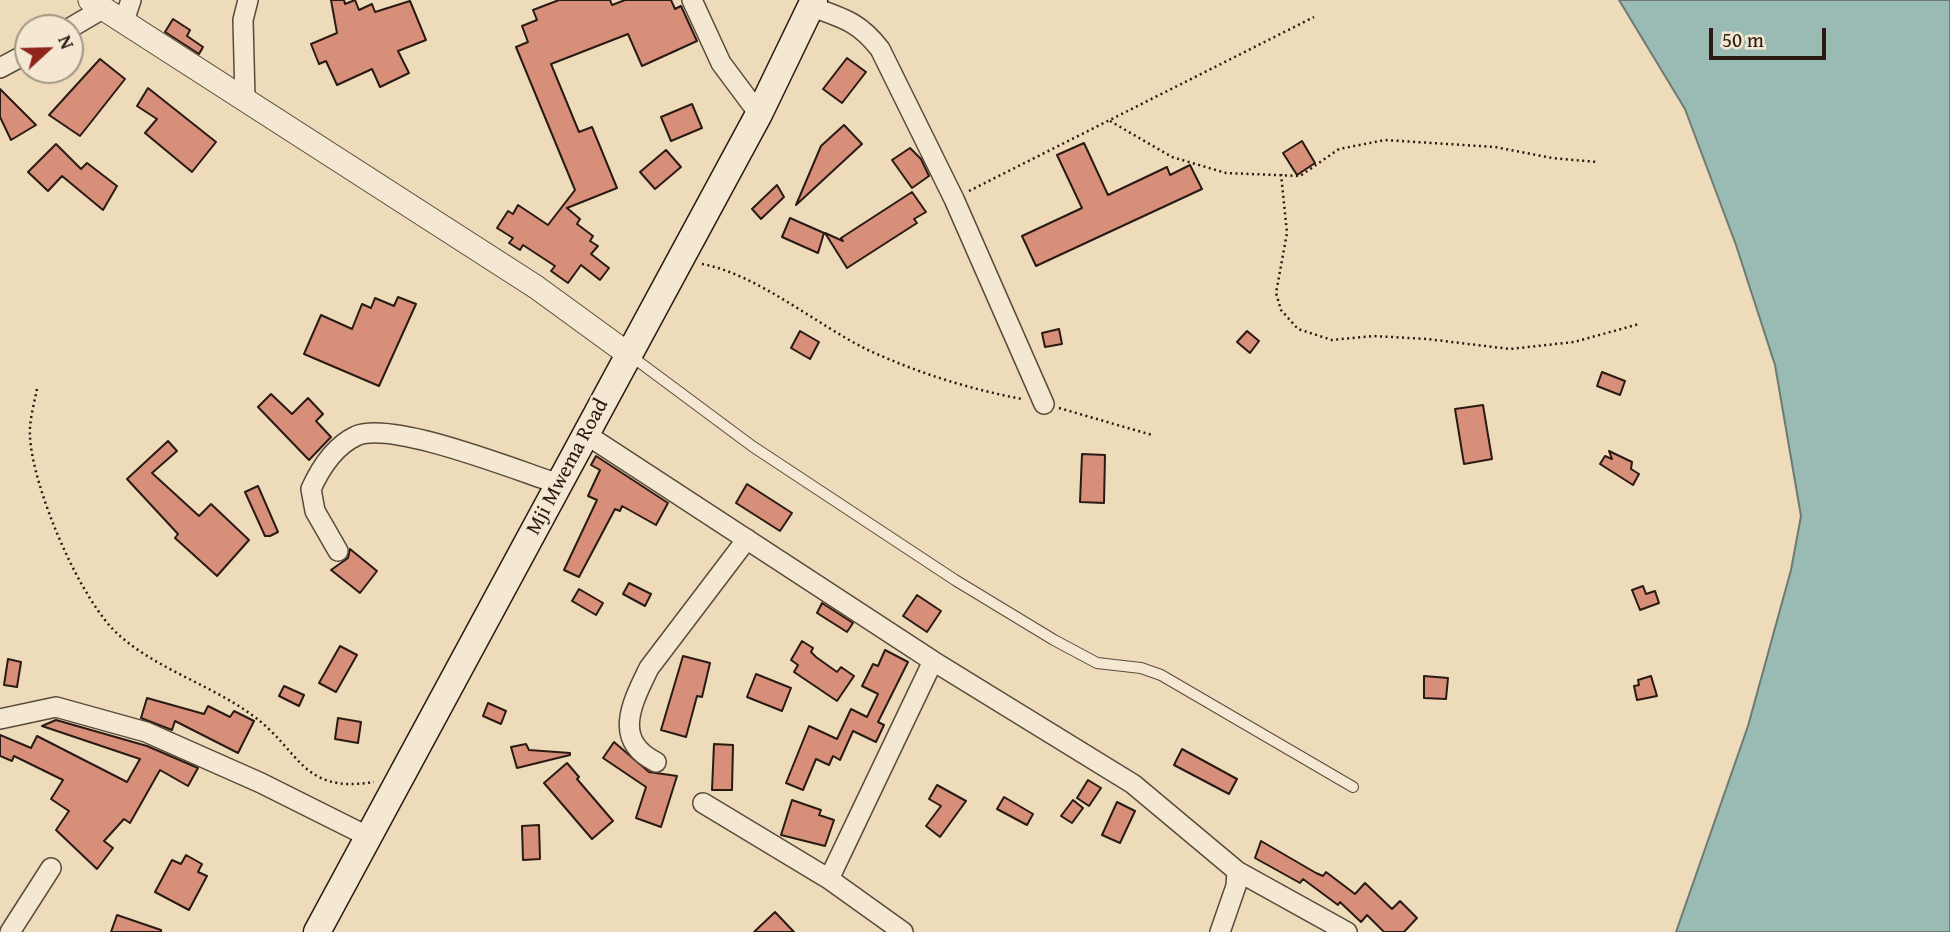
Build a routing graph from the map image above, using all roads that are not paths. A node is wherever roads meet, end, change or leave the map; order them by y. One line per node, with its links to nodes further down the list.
1 (248, 0): 6 (street)
2 (692, 0): 7 (street)
3 (97, 4): 5 (street)
4 (813, 4): 7 (main road, Mji Mwema Road); 9 (street)
5 (127, 10): 6 (street)
6 (245, 99): 8 (street)
7 (760, 114): 8 (main road, Mji Mwema Road)
8 (628, 354): 10 (main road, Mji Mwema Road); 17 (lane)
9 (1044, 404)
10 (587, 435): 11 (main road, Mji Mwema Road); 12 (street)
11 (559, 484): 13 (street); 19 (main road, Mji Mwema Road)
12 (747, 539): 14 (street); 16 (street)
13 (338, 551)
14 (933, 661): 21 (street); 22 (street)
15 (0, 719): 19 (street)
16 (656, 762)
17 (1353, 787)
18 (703, 803): 22 (street)
19 (369, 837): 24 (main road, Mji Mwema Road)
20 (51, 868): 23 (street)
21 (1237, 870): 26 (street); 27 (street)
22 (829, 879): 25 (street)
23 (10, 932)
24 (317, 932)
25 (903, 932)
26 (1220, 932)
27 (1348, 932)

